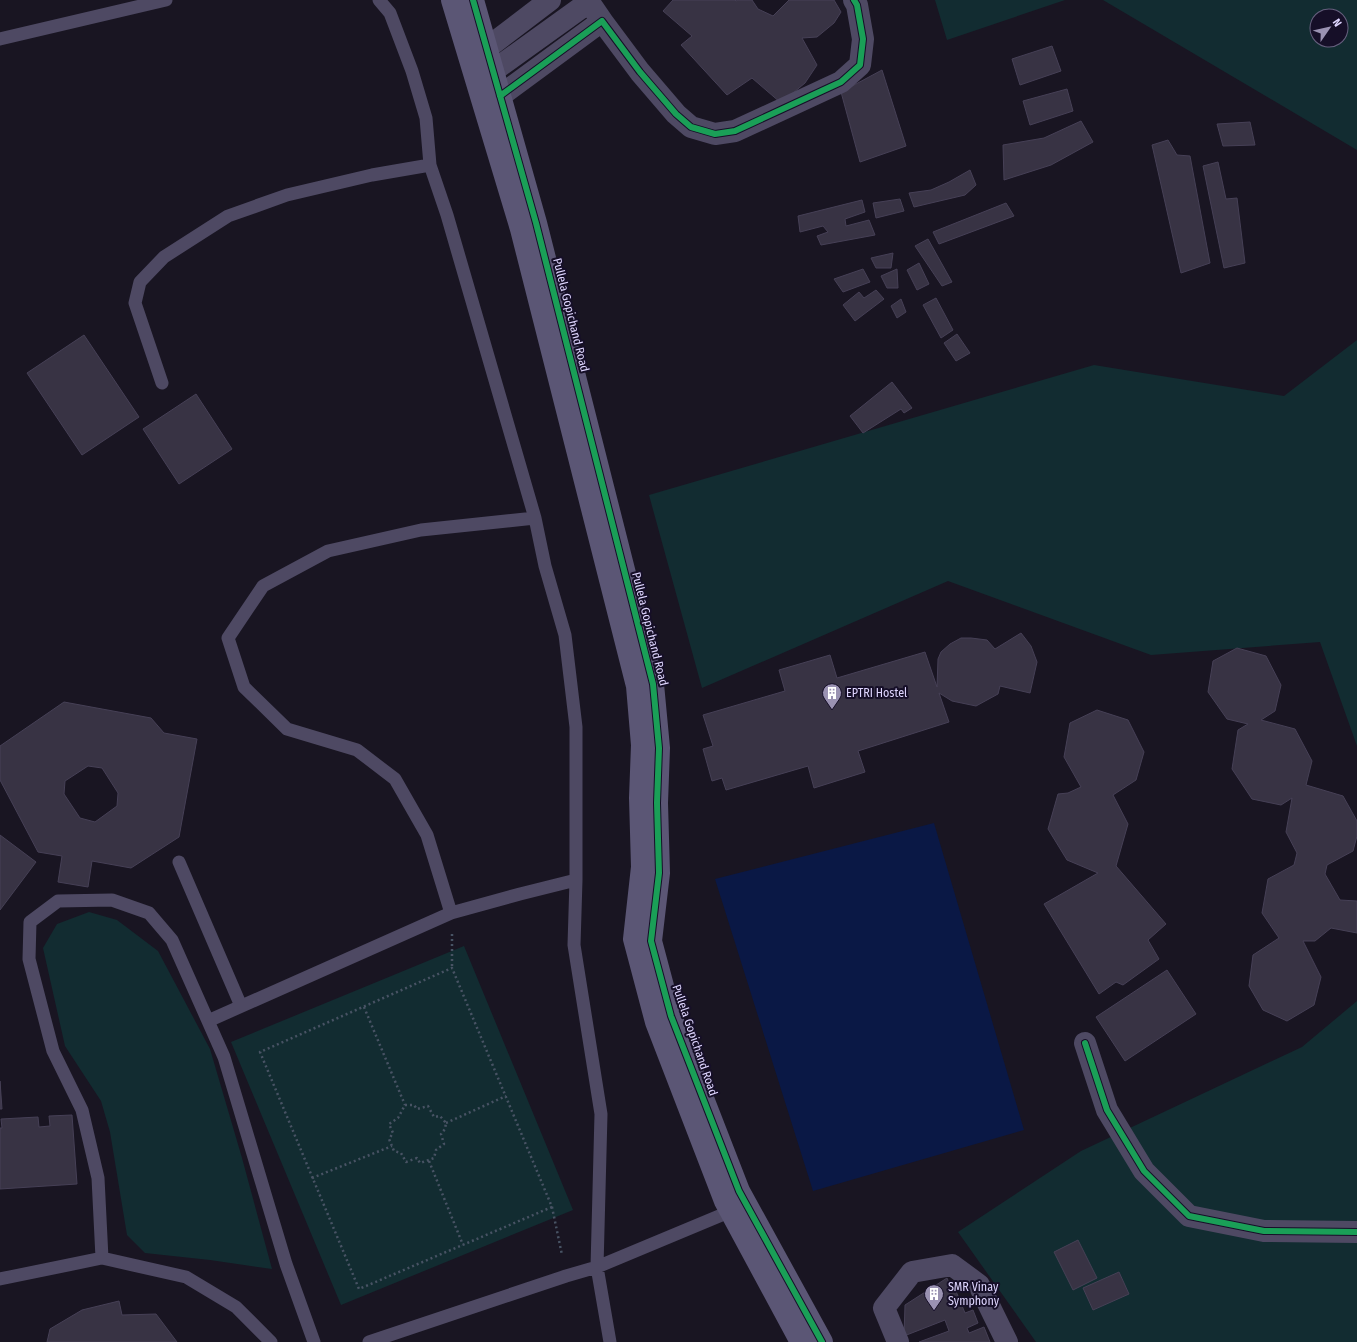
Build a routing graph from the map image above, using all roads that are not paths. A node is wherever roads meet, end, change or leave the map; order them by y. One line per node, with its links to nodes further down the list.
1 (166, 0): 10 (lane)
2 (379, 0): 14 (lane)
3 (452, 0): 13 (street)
4 (473, 0): 11 (street)
5 (550, 0): 8 (street)
6 (854, 0): 9 (street)
7 (589, 1): 9 (street); 12 (street)
8 (523, 9): 11 (street)
9 (602, 21): 13 (street)
10 (0, 39)
11 (487, 48): 12 (street)
12 (493, 71): 13 (street)
13 (498, 110): 23 (street)
14 (430, 165): 15 (lane); 16 (lane)
15 (162, 383)
16 (535, 518): 18 (lane); 19 (lane)
17 (179, 862): 20 (lane)
18 (576, 880): 19 (lane); 26 (lane)
19 (452, 914): 20 (lane)
20 (241, 1006): 21 (lane)
21 (208, 1020): 25 (lane); 29 (lane)
22 (1085, 1043): 24 (street)
23 (738, 1208): 26 (lane); 32 (street); 33 (street)
24 (1357, 1232)
25 (102, 1258): 27 (lane); 28 (lane)
26 (597, 1268): 30 (lane); 31 (lane)
27 (0, 1279)
28 (271, 1342)
29 (314, 1342)
30 (369, 1342)
31 (610, 1342)
32 (801, 1342)
33 (822, 1342)
34 (898, 1342): 35 (street)
35 (1007, 1342)

